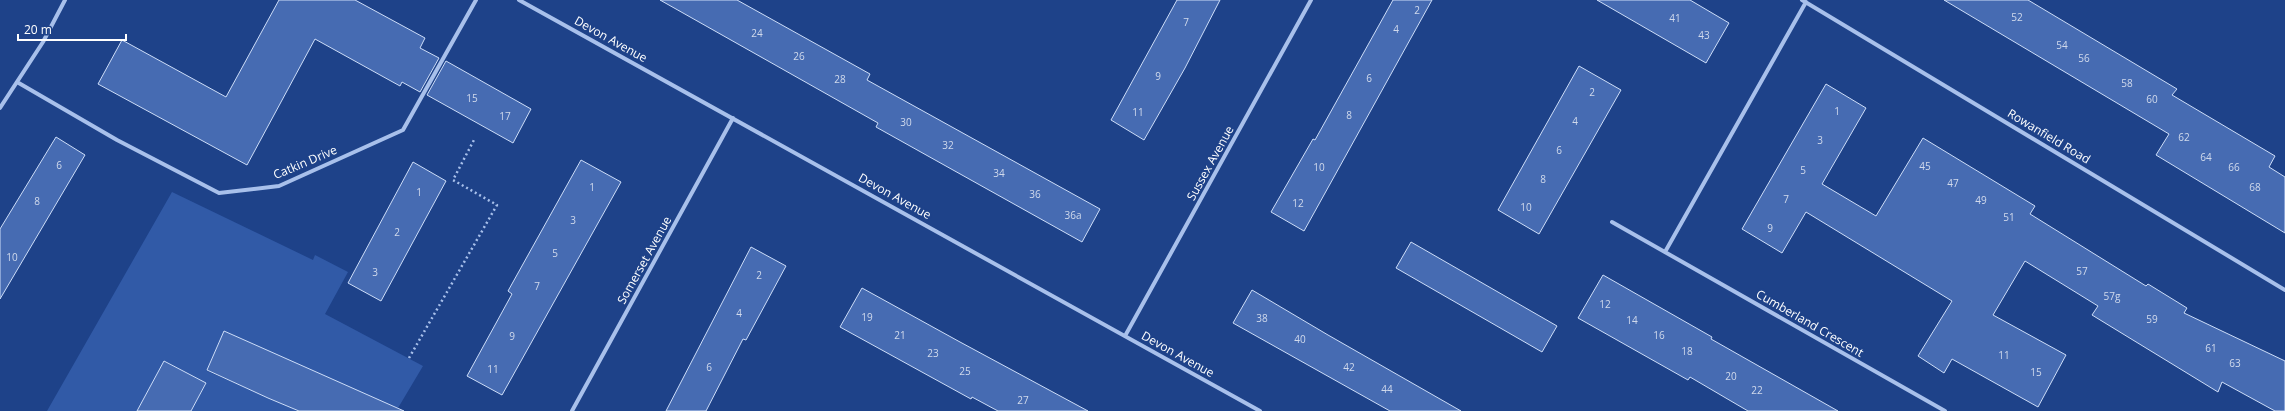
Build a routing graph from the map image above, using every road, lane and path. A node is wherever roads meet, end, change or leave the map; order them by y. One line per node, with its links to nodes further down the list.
1 (65, 0): 6 (street)
2 (476, 0): 6 (street, Catkin Drive)
3 (519, 0): 8 (street, Devon Avenue)
4 (1311, 0): 13 (street, Sussex Avenue)
5 (1804, 1): 11 (street); 12 (street, Rowanfield Road)
6 (17, 82): 7 (street)
7 (0, 108)
8 (733, 118): 13 (street, Devon Avenue); 15 (street, Somerset Avenue)
9 (475, 138): 14 (path)
10 (1612, 222): 11 (street, Cumberland Crescent)
11 (1665, 252): 17 (street, Cumberland Crescent)
12 (2285, 290)
13 (1126, 336): 16 (street, Devon Avenue)
14 (409, 358)
15 (572, 411)
16 (1260, 411)
17 (1944, 411)

